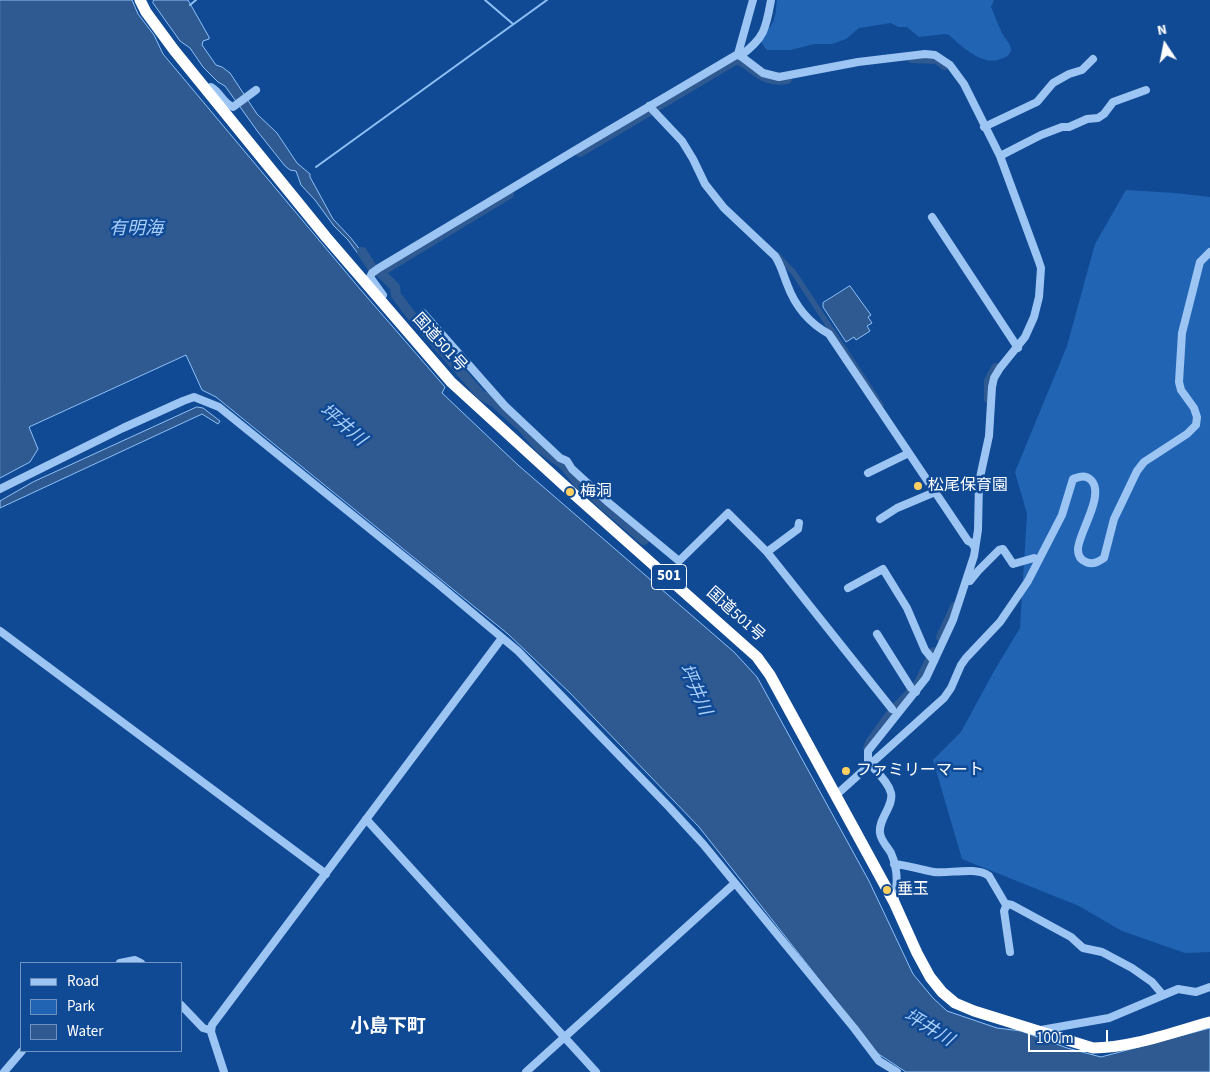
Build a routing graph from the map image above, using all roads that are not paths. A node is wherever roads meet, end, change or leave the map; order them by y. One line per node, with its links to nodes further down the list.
1 (140, 0): 6 (highway, 国道501号 / 501)
2 (753, 0): 4 (street)
3 (771, 0): 4 (street)
4 (739, 55): 9 (street); 10 (street)
5 (1093, 59): 10 (street)
6 (206, 89): 8 (street); 14 (highway, 国道501号 / 501)
7 (1146, 90): 11 (street)
8 (253, 93)
9 (651, 108): 14 (street); 17 (street)
10 (984, 127): 11 (street)
11 (1000, 156): 16 (street)
12 (932, 217): 16 (street)
13 (1210, 252): 34 (street)
14 (383, 304): 35 (highway, 国道501号 / 501)
15 (423, 313): 24 (street)
16 (1017, 347): 23 (street)
17 (909, 453): 18 (street); 20 (street)
18 (868, 473)
19 (0, 489): 30 (street)
20 (935, 492): 21 (street); 23 (street)
21 (880, 518)
22 (798, 523): 24 (street)
23 (975, 548): 26 (street)
24 (767, 552): 33 (street)
25 (1034, 558): 26 (street)
26 (967, 581): 31 (street)
27 (848, 588): 31 (street)
28 (0, 631): 38 (street)
29 (876, 634): 32 (street)
30 (502, 638): 36 (street); 39 (street)
31 (932, 659): 32 (street)
32 (914, 690): 34 (street)
33 (892, 709)
34 (871, 765): 35 (street); 37 (street)
35 (835, 796): 40 (highway, 国道501号 / 501)
36 (366, 819): 38 (street); 51 (street)
37 (894, 864): 40 (street); 41 (street)
38 (326, 874): 49 (street)
39 (735, 883): 51 (street); 57 (street)
40 (894, 902): 50 (highway, 国道501号 / 501)
41 (1006, 905): 42 (street); 46 (street)
42 (1010, 952)
43 (125, 962): 44 (street)
44 (139, 962)
45 (1210, 987): 46 (street)
46 (1163, 995): 50 (street)
47 (182, 1006): 49 (street)
48 (1210, 1022): 50 (highway, 国道501号 / 501)
49 (210, 1030): 54 (street)
50 (1039, 1031)
51 (564, 1037): 55 (street); 56 (street)
52 (21, 1052): 53 (street)
53 (4, 1072)
54 (224, 1072)
55 (526, 1072)
56 (596, 1072)
57 (897, 1072)

